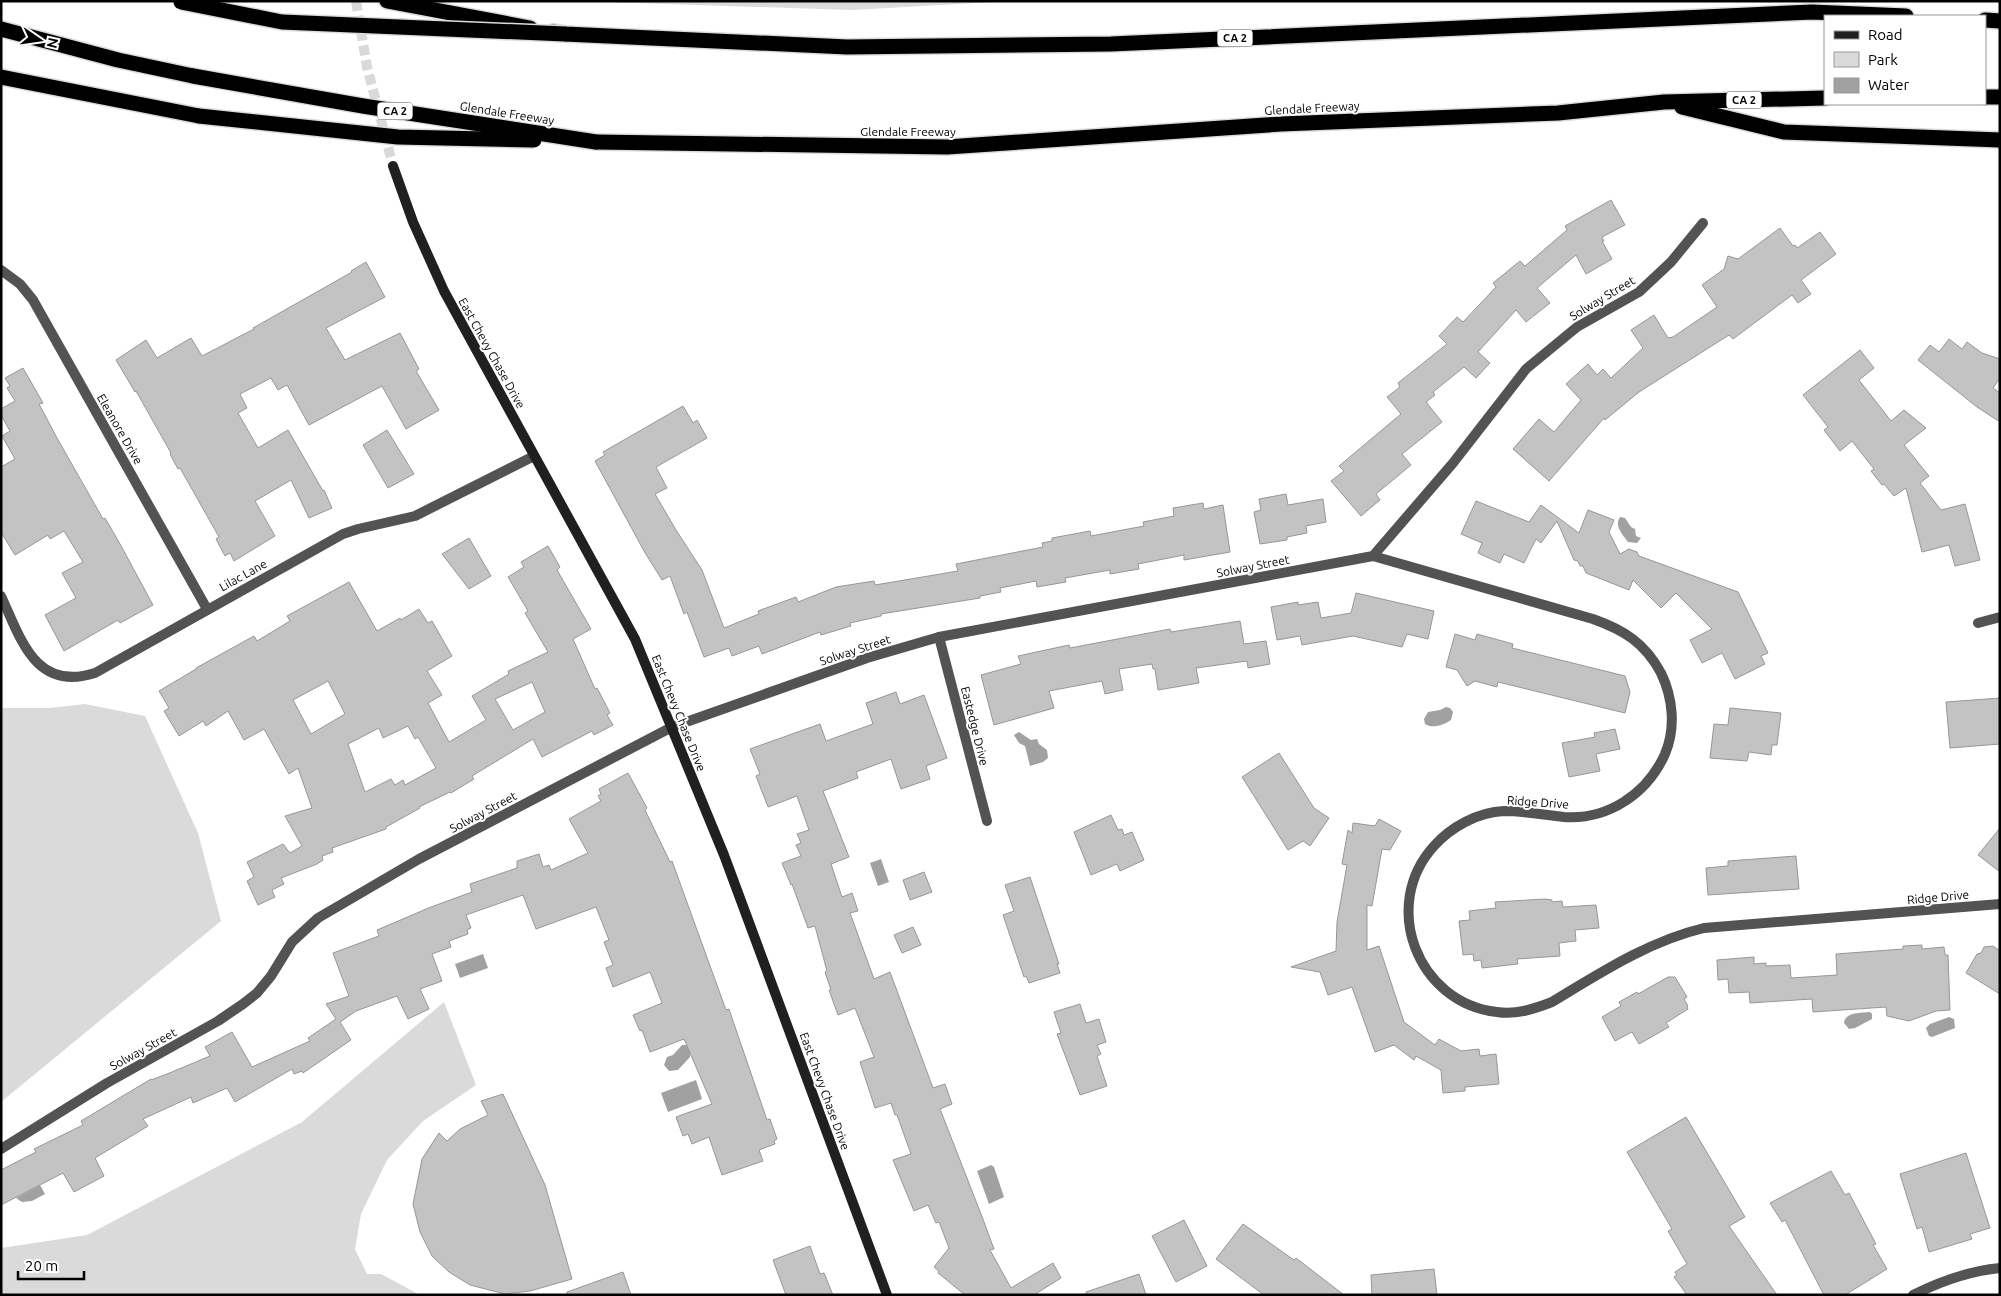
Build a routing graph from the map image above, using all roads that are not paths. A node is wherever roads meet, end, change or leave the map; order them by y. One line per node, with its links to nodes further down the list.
1 (386, 1): 7 (highway, bridge)
2 (179, 2): 7 (highway, CA 2, bridge)
3 (1882, 15): 7 (highway, CA 2)
4 (1986, 20): 5 (highway)
5 (2000, 21)
6 (1, 29): 14 (highway, Glendale Freeway / CA 2, bridge)
7 (565, 34)
8 (1, 77): 14 (highway, bridge)
9 (1986, 97): 10 (highway)
10 (2000, 97)
11 (1824, 98): 12 (highway, Glendale Freeway / CA 2)
12 (1664, 102): 13 (highway); 14 (highway, Glendale Freeway / CA 2)
13 (2000, 140)
14 (596, 142)
15 (393, 166): 18 (main road, East Chevy Chase Drive)
16 (1702, 223): 19 (street, Solway Street)
17 (1, 270): 21 (street, Eleanore Drive)
18 (534, 456): 21 (street, Lilac Lane); 25 (main road, East Chevy Chase Drive)
19 (1374, 556): 24 (street, Solway Street); 27 (street, Ridge Drive)
20 (1, 596): 21 (street, Lilac Lane)
21 (207, 608)
22 (2000, 617): 23 (street)
23 (1978, 623)
24 (939, 637): 25 (street, Solway Street); 26 (street, Eastedge Drive)
25 (672, 727): 28 (street, Solway Street); 30 (main road, East Chevy Chase Drive)
26 (987, 820)
27 (2000, 904)
28 (1, 1149)
29 (2000, 1268): 31 (street)
30 (887, 1295)
31 (1913, 1295)

